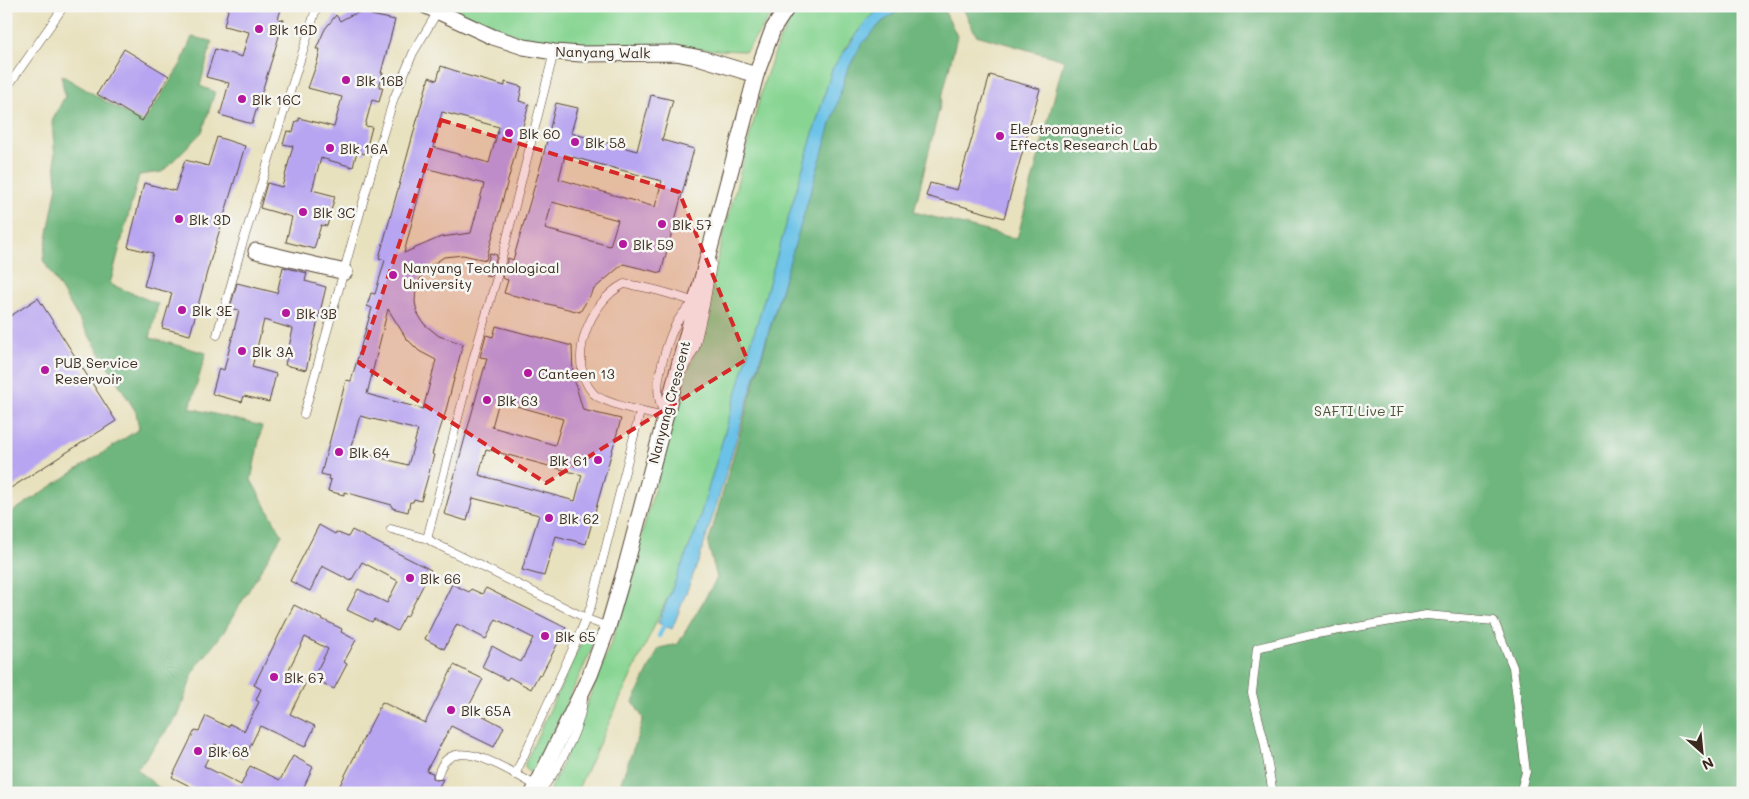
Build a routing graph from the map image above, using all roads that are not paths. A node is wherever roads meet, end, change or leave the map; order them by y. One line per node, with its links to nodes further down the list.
1 (64, 6): 9 (lane)
2 (317, 6): 6 (lane)
3 (322, 6): 6 (lane)
4 (788, 6): 8 (street, Nanyang Crescent)
5 (432, 9): 7 (street, Nanyang Walk); 12 (lane)
6 (309, 30): 14 (lane)
7 (554, 52): 8 (street, Nanyang Walk); 20 (lane)
8 (756, 75): 10 (street, Nanyang Crescent)
9 (6, 89)
10 (710, 242): 13 (street, Nanyang Crescent); 15 (lane)
11 (256, 251): 12 (street)
12 (344, 272): 17 (lane)
13 (695, 302): 15 (street, Nanyang Crescent); 16 (lane); 18 (lane)
14 (217, 335)
15 (673, 386): 18 (street, Nanyang Crescent)
16 (640, 412): 18 (lane); 21 (lane)
17 (304, 414)
18 (665, 417): 22 (street, Nanyang Crescent)
19 (391, 529): 20 (lane)
20 (428, 539): 21 (lane)
21 (586, 618): 22 (lane); 24 (lane)
22 (608, 627): 25 (street, Nanyang Crescent)
23 (438, 775): 24 (lane)
24 (515, 775): 25 (lane)
25 (533, 791)
26 (1271, 793): 27 (lane)
27 (1520, 793)

